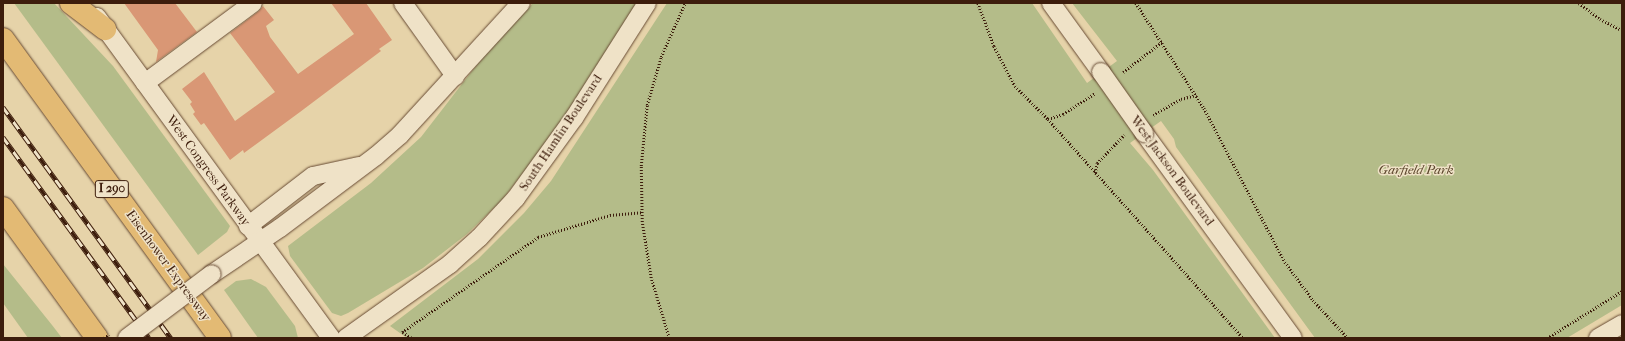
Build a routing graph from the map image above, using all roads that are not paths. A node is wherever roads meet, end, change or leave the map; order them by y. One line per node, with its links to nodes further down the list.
1 (71, 3): 8 (highway)
2 (86, 3): 8 (street, West Congress Parkway)
3 (403, 3): 10 (street)
4 (521, 3): 10 (street)
5 (647, 3): 21 (street, South Hamlin Boulevard)
6 (1051, 3): 22 (street, West Jackson Boulevard, bridge)
7 (245, 5): 11 (street)
8 (105, 29): 11 (street, West Congress Parkway)
9 (3, 39): 19 (highway, Eisenhower Expressway / I 290)
10 (455, 76): 12 (street)
11 (145, 83): 14 (street, West Congress Parkway)
12 (366, 164): 14 (street); 15 (street)
13 (3, 208): 17 (highway)
14 (248, 226): 15 (street, West Congress Parkway)
15 (260, 242): 18 (street, bridge); 20 (street, West Congress Parkway)
16 (1622, 324): 23 (street)
17 (98, 338)
18 (127, 338)
19 (220, 338)
20 (331, 338)
21 (346, 338)
22 (1293, 338)
23 (1598, 338)

